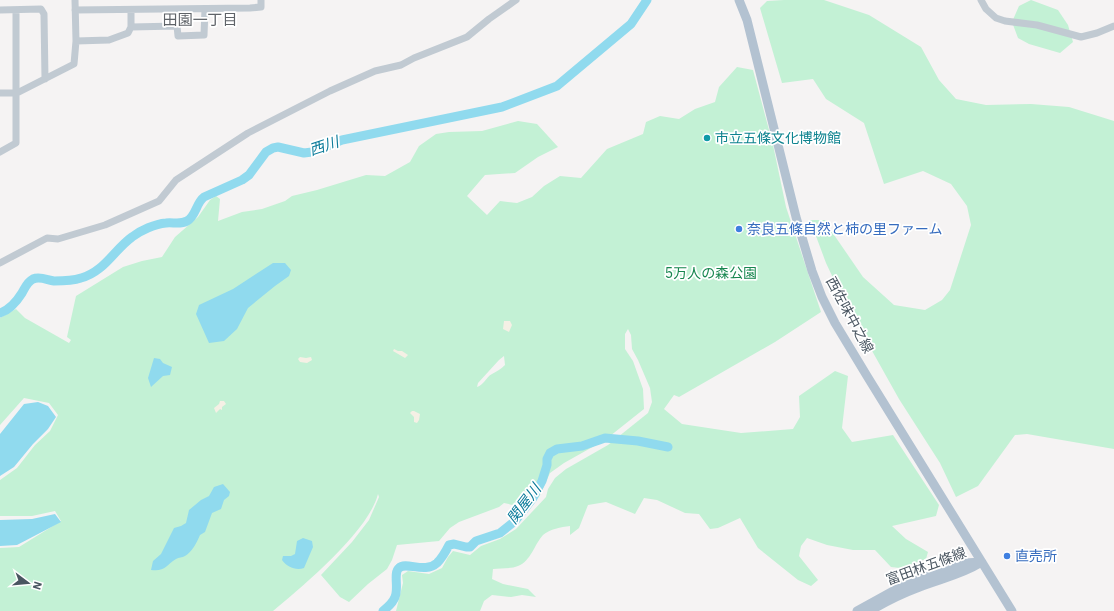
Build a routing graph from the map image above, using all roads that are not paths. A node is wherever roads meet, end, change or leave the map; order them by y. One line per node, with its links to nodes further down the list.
1 (75, 0): 9 (street)
2 (261, 0): 6 (street)
3 (516, 0): 18 (street)
4 (738, 0): 19 (main road, 西佐味中之線)
5 (981, 0): 11 (street)
6 (205, 9): 10 (street); 12 (street)
7 (0, 10): 8 (street)
8 (16, 10): 14 (street); 15 (street)
9 (75, 10): 10 (street); 13 (street)
10 (131, 10): 12 (street)
11 (1114, 26)
12 (131, 27): 13 (street)
13 (76, 41): 14 (street)
14 (45, 79): 15 (street)
15 (17, 92): 16 (street); 17 (street)
16 (0, 93)
17 (0, 152)
18 (0, 262)
19 (982, 562): 20 (main road, 富田林五條線); 21 (main road, 富田林五條線); 22 (main road, 西佐味中之線)
20 (857, 611)
21 (870, 611)
22 (1012, 611)

